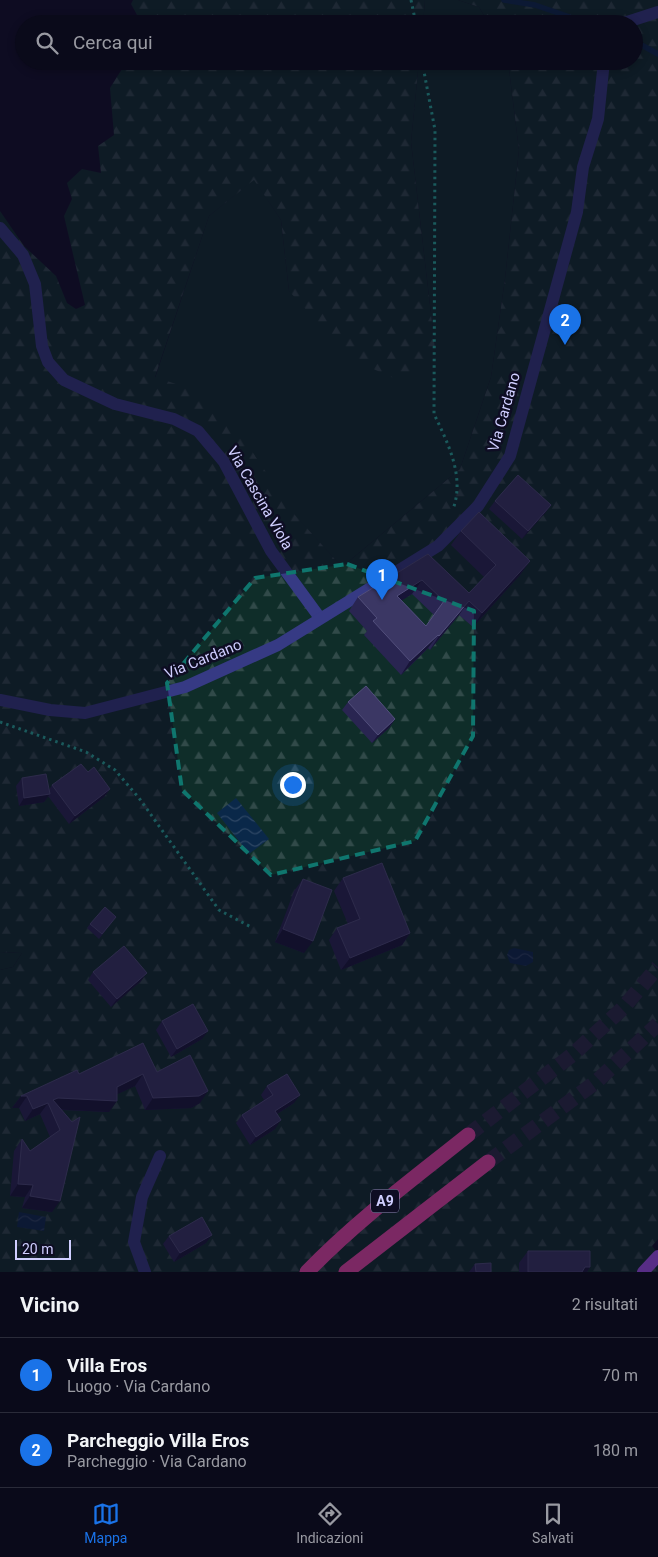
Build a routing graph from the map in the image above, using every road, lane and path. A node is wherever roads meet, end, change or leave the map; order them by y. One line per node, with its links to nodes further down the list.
1 (412, 0): 3 (path)
2 (658, 12): 4 (street)
3 (414, 15)
4 (643, 16)
5 (424, 70): 8 (path)
6 (603, 70): 9 (street, Via Cardano)
7 (0, 228): 9 (street, Via Cascina Viola)
8 (452, 512)
9 (320, 618): 10 (street, Via Cardano)
10 (0, 700)
11 (0, 722): 12 (path)
12 (251, 927)
13 (468, 1135): 18 (highway, A9)
14 (160, 1156): 17 (street)
15 (488, 1162): 19 (highway, A9)
16 (658, 1256): 20 (main road)
17 (145, 1272)
18 (307, 1272)
19 (346, 1272)
20 (643, 1272)

